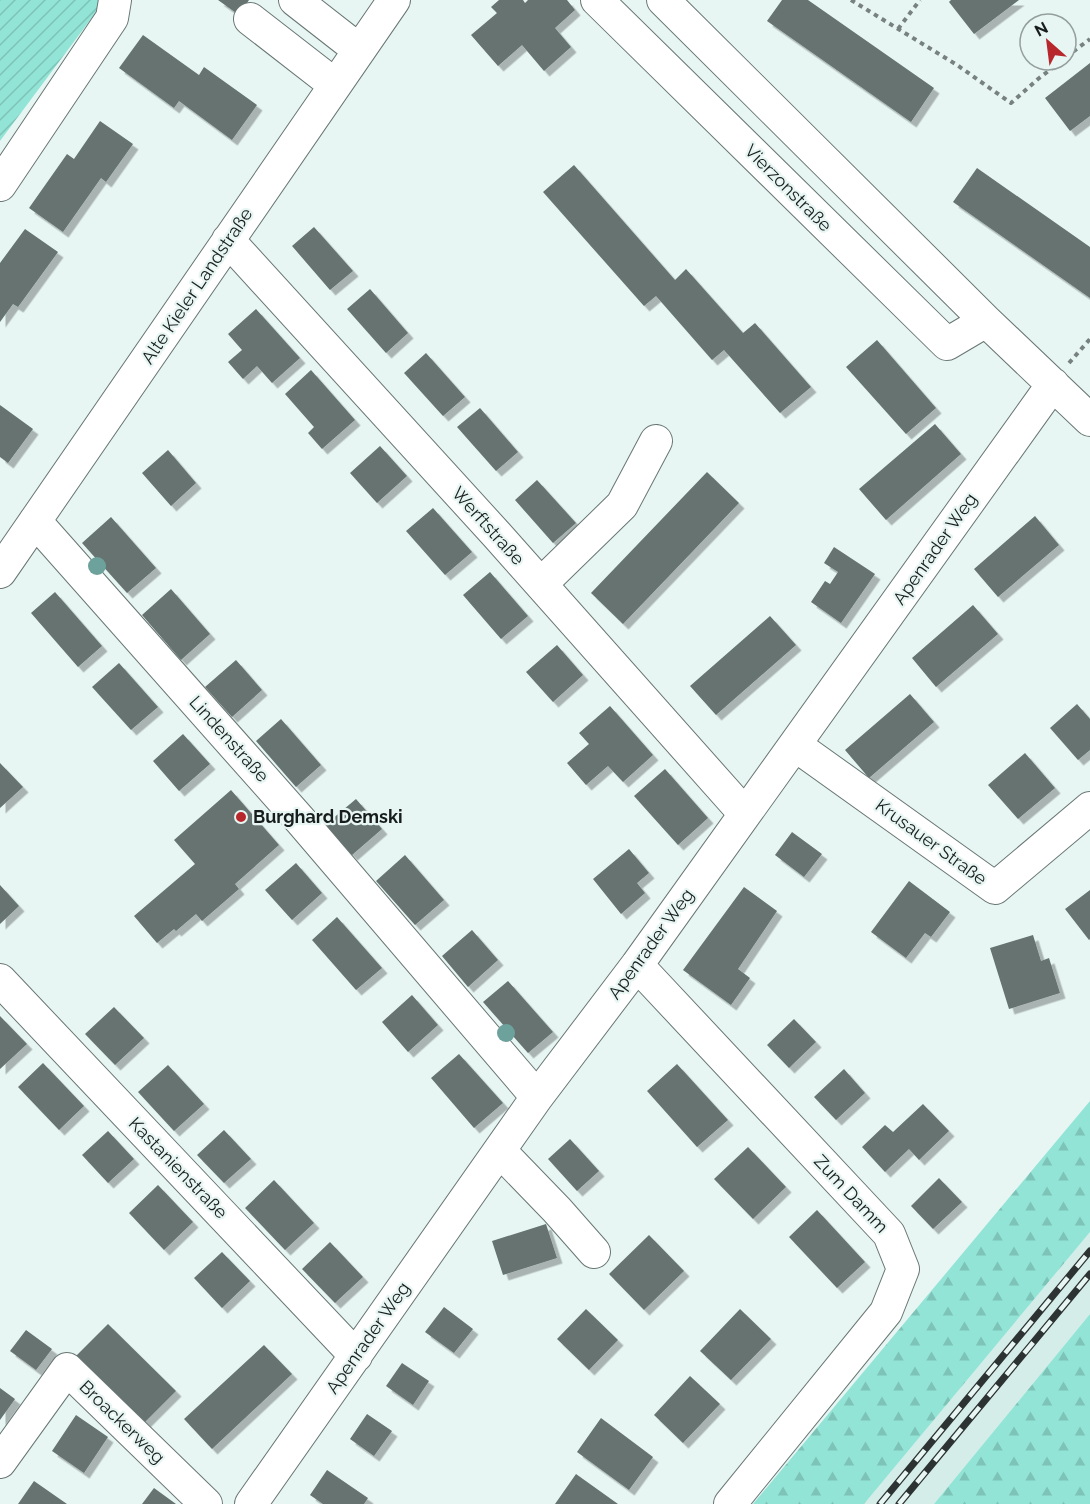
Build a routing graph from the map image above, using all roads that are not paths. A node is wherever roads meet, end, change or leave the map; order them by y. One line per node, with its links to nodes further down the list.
1 (115, 0): 9 (street)
2 (295, 0): 7 (street)
3 (394, 0): 7 (street, Alte Kieler Landstraße)
4 (597, 0): 11 (street, Vierzonstraße)
5 (663, 0): 11 (street)
6 (250, 19): 8 (street)
7 (359, 50): 8 (street, Alte Kieler Landstraße)
8 (335, 85): 10 (street, Alte Kieler Landstraße)
9 (0, 185)
10 (228, 240): 15 (street, Alte Kieler Landstraße); 17 (street, Werftstraße)
11 (986, 321): 12 (street)
12 (1053, 384): 13 (street); 18 (street, Apenrader Weg)
13 (1090, 420)
14 (656, 441): 17 (street)
15 (35, 521): 16 (street, Alte Kieler Landstraße); 23 (street, Lindenstraße)
16 (0, 572)
17 (541, 584): 20 (street, Werftstraße)
18 (795, 745): 19 (street, Krusauer Straße); 20 (street, Apenrader Weg)
19 (1090, 808)
20 (745, 814): 21 (street, Apenrader Weg)
21 (636, 965): 23 (street, Apenrader Weg); 30 (street, Zum Damm)
22 (0, 980): 26 (street, Kastanienstraße)
23 (537, 1097): 24 (street, Apenrader Weg)
24 (500, 1151): 25 (street); 26 (street, Apenrader Weg)
25 (594, 1252)
26 (356, 1356): 29 (street, Apenrader Weg)
27 (0, 1462): 28 (street, Broackerweg)
28 (206, 1504)
29 (251, 1504)
30 (730, 1504)

